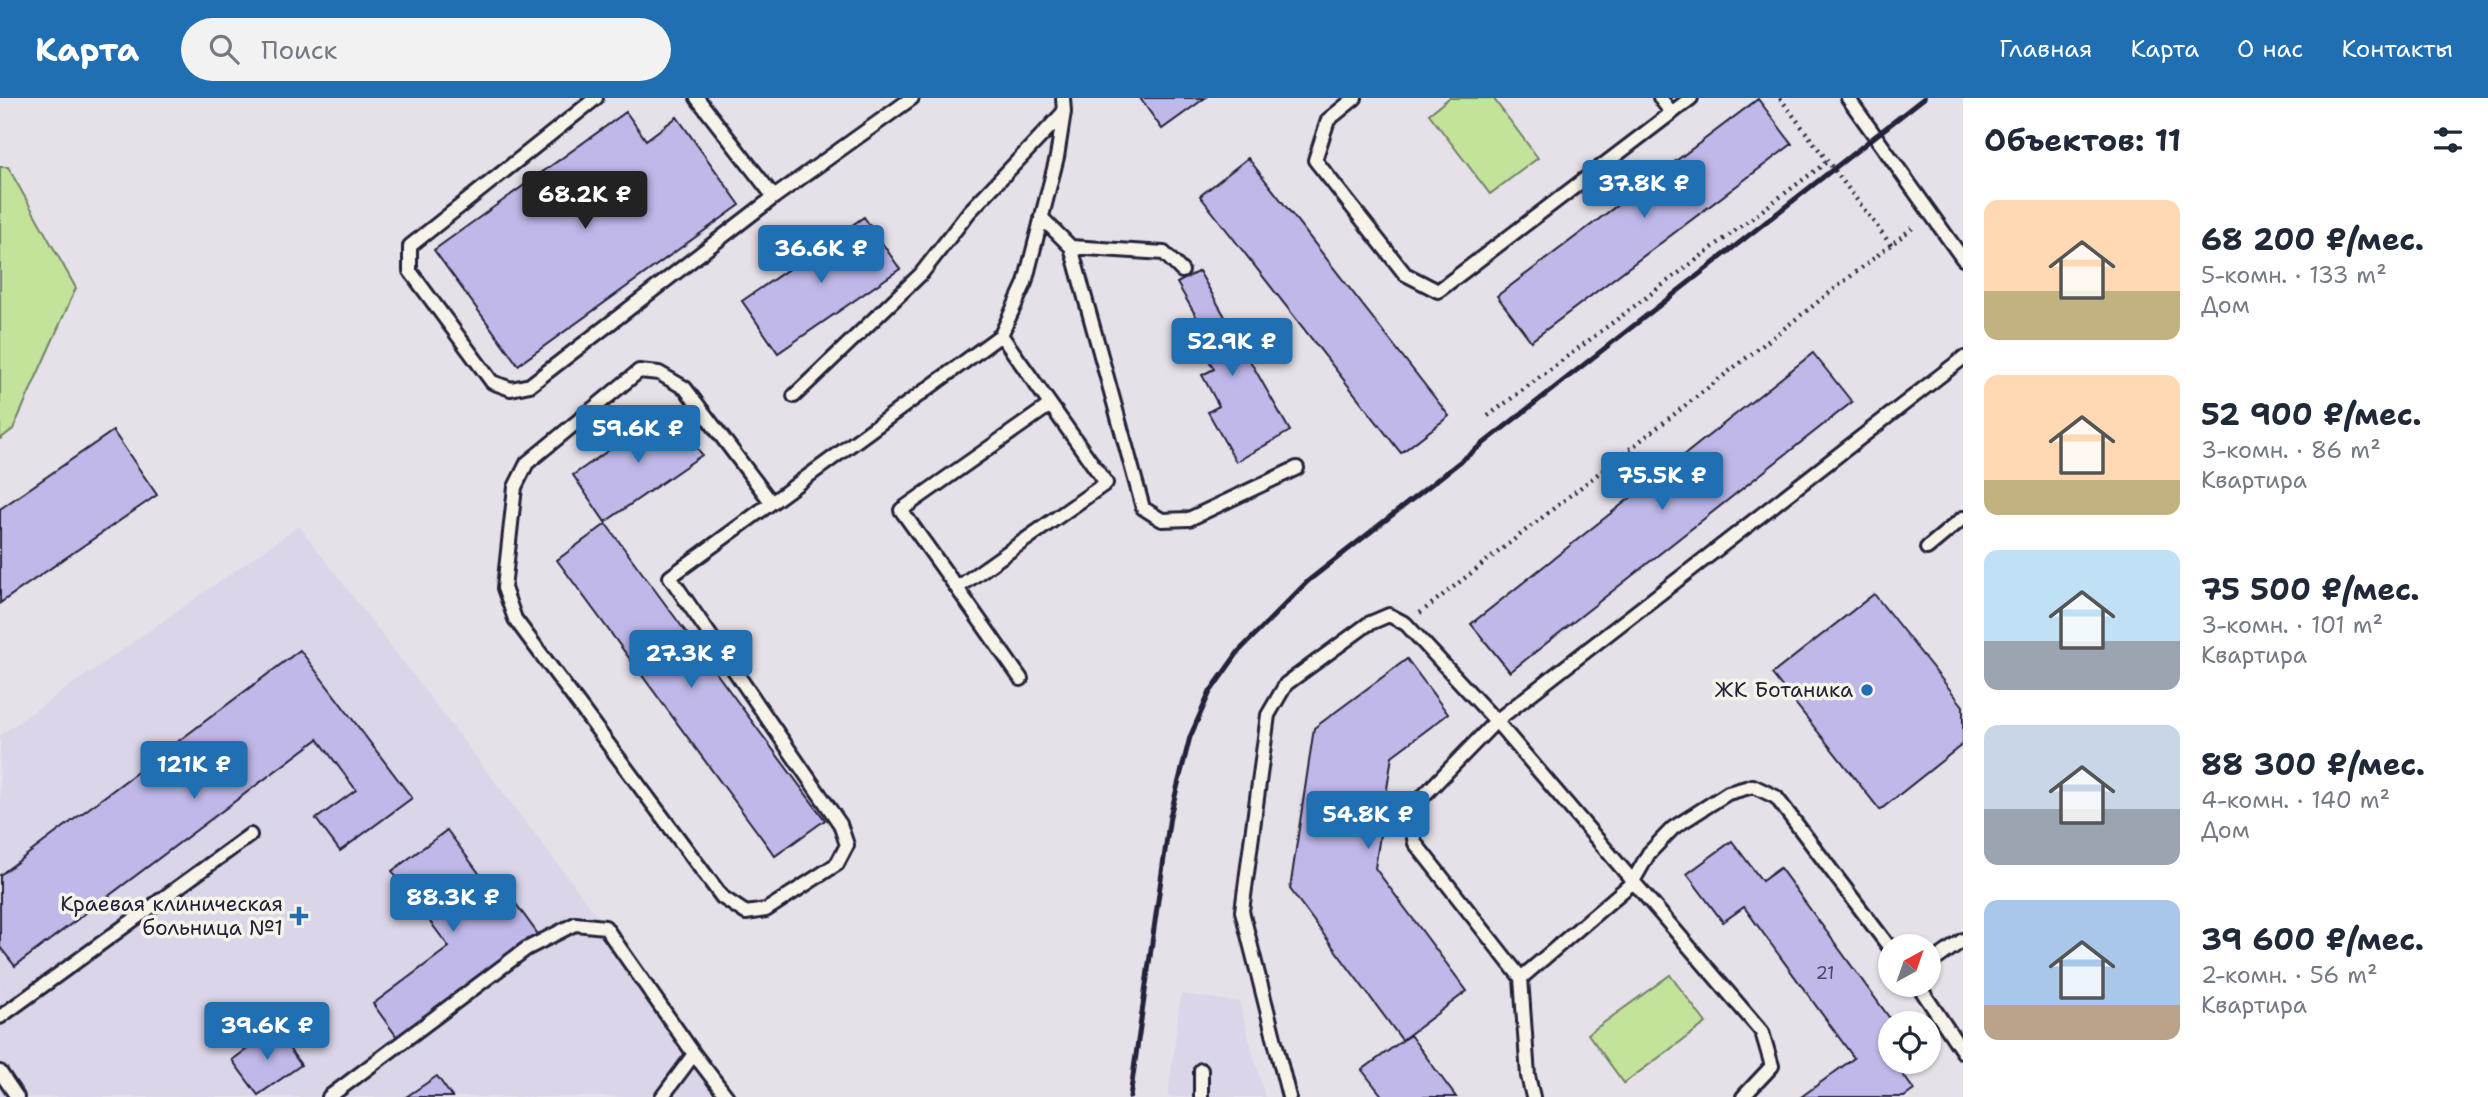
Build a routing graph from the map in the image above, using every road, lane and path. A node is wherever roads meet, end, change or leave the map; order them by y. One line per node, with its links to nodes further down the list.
1 (596, 98): 13 (lane)
2 (697, 98): 13 (lane)
3 (912, 98): 13 (lane)
4 (1063, 98): 10 (lane)
5 (1355, 98): 11 (lane)
6 (1660, 98): 11 (lane)
7 (1691, 98): 11 (lane)
8 (1780, 98): 12 (path)
9 (1849, 98): 14 (lane)
10 (1064, 112): 15 (lane); 22 (lane)
11 (1672, 113)
12 (1828, 161): 16 (path); 24 (path)
13 (774, 197)
14 (1930, 214): 16 (path); 18 (lane)
15 (1041, 217): 17 (lane); 20 (lane)
16 (1891, 245): 30 (path)
17 (1071, 247): 19 (lane); 25 (lane)
18 (1963, 259)
19 (1182, 271)
20 (1001, 335): 23 (lane); 26 (lane)
21 (1963, 358): 32 (lane)
22 (794, 396)
23 (1050, 405): 29 (lane); 29 (lane)
24 (1488, 416)
25 (1297, 468)
26 (771, 502): 26 (lane)
27 (1963, 518): 28 (lane)
28 (1927, 548)
29 (957, 589): 31 (lane)
30 (1406, 624): 32 (lane); 50 (lane)
31 (1021, 679)
32 (1496, 721): 34 (lane); 38 (lane)
33 (250, 835): 40 (lane)
34 (1632, 883): 35 (lane); 38 (lane); 52 (lane)
35 (1879, 934)
36 (1963, 940): 37 (lane)
37 (1941, 956)
38 (1521, 978): 51 (lane)
39 (1927, 998): 41 (lane)
40 (0, 1017)
41 (1963, 1052)
42 (695, 1054): 46 (lane); 47 (lane); 48 (lane)
43 (1201, 1070): 49 (lane)
44 (0, 1072): 45 (lane)
45 (17, 1097)
46 (329, 1097)
47 (662, 1097)
48 (727, 1097)
49 (1201, 1097)
50 (1289, 1097)
51 (1533, 1097)
52 (1742, 1097)

